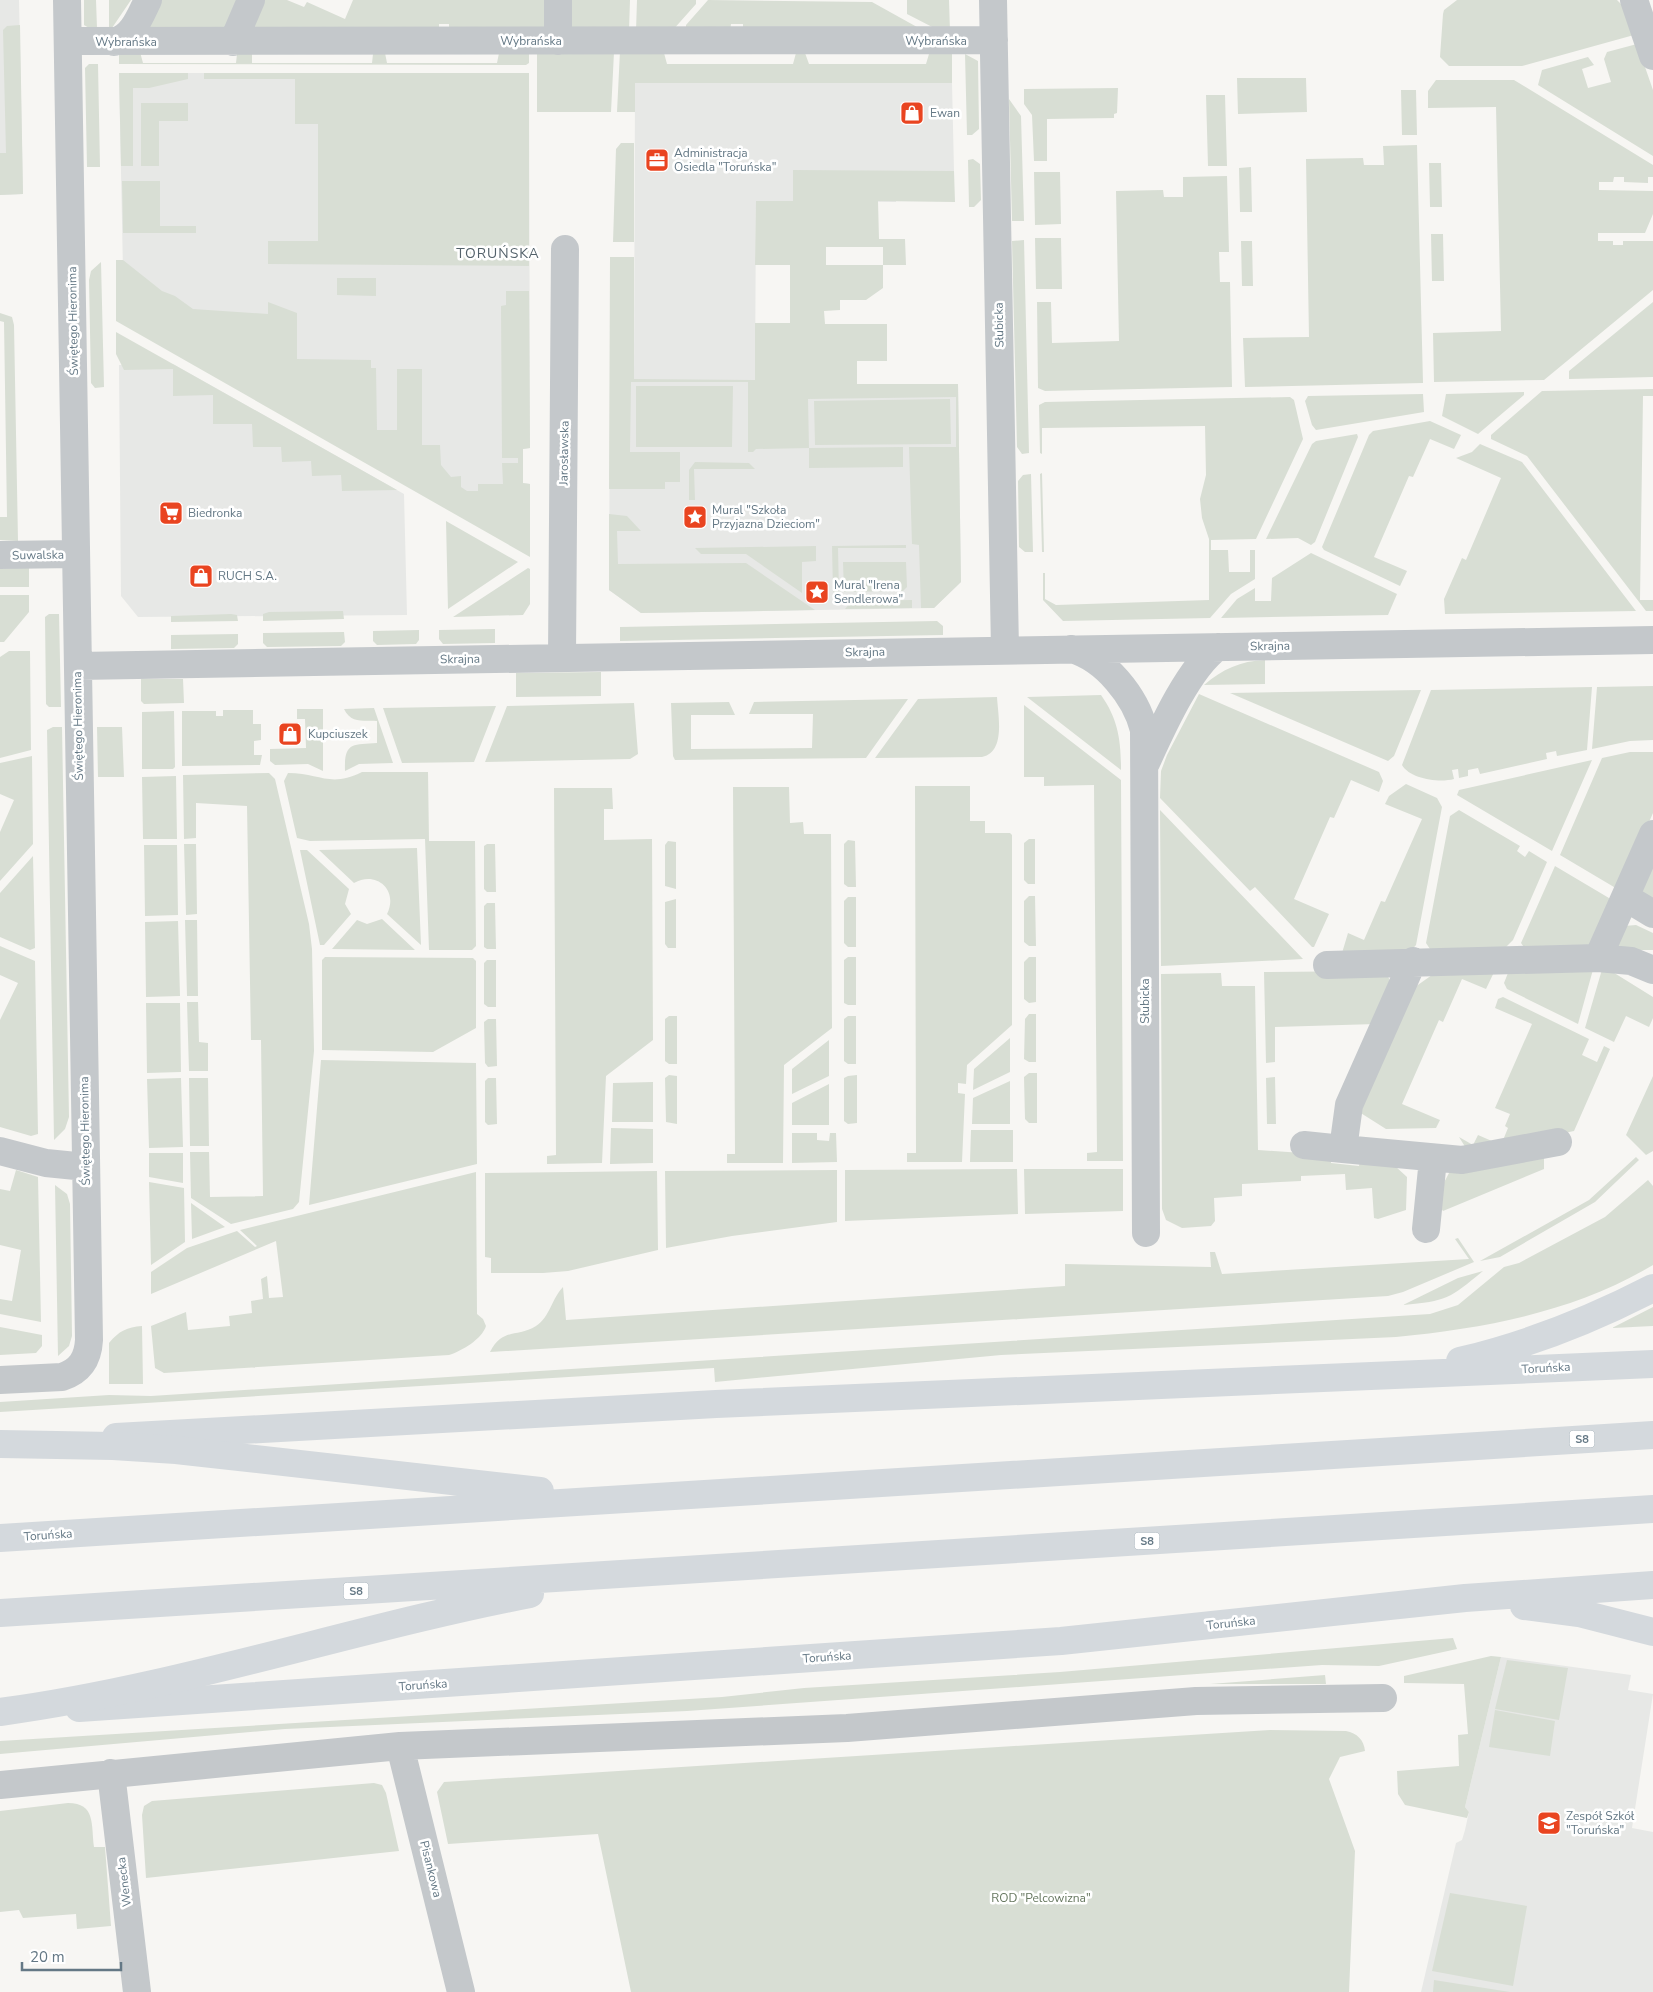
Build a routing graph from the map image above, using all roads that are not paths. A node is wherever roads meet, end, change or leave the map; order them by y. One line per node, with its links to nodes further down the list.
1 (67, 0): 9 (street, Świętego Hieronima)
2 (148, 0): 10 (street)
3 (251, 0): 11 (street)
4 (558, 0): 8 (street)
5 (993, 0): 7 (street, Słubicka)
6 (1634, 0): 12 (street)
7 (994, 40): 8 (street, Wybrańska); 19 (street, Słubicka)
8 (558, 41): 11 (street, Wybrańska)
9 (68, 42): 10 (street, Wybrańska); 14 (street, Świętego Hieronima)
10 (114, 42): 11 (street, Wybrańska)
11 (232, 42)
12 (1653, 56)
13 (565, 249): 20 (street, Jarosławska)
14 (75, 554): 15 (street, Suwalska); 21 (street, Świętego Hieronima)
15 (0, 556)
16 (1653, 640): 17 (street, Skrajna)
17 (1218, 647): 18 (street, Skrajna); 22 (street, Słubicka)
18 (1068, 649): 19 (street, Skrajna); 22 (street, Słubicka)
19 (1005, 650): 20 (street, Skrajna)
20 (562, 657): 21 (street, Skrajna)
21 (78, 666): 35 (street, Świętego Hieronima)
22 (1145, 768): 37 (street, Słubicka)
23 (1653, 834): 24 (street)
24 (1625, 897): 25 (street); 26 (street)
25 (1653, 914)
26 (1598, 958): 27 (street); 29 (street)
27 (1413, 961): 28 (street); 32 (street)
28 (1327, 965)
29 (1653, 970)
30 (1558, 1142): 34 (street)
31 (1304, 1145): 32 (street)
32 (1343, 1149): 34 (street)
33 (0, 1151): 35 (street)
34 (1433, 1159): 36 (street)
35 (86, 1167): 41 (street, Świętego Hieronima)
36 (1426, 1228)
37 (1146, 1233)
38 (1653, 1288): 40 (main road)
39 (1653, 1364): 40 (main road, Toruńska)
40 (1385, 1376): 43 (main road, Toruńska)
41 (0, 1380)
42 (1653, 1435): 44 (main road, Toruńska / S8)
43 (0, 1443): 44 (main road)
44 (704, 1494): 46 (main road, Toruńska / S8)
45 (1653, 1509): 47 (main road, S8)
46 (0, 1538)
47 (713, 1568): 50 (main road, S8); 53 (main road)
48 (1653, 1585): 49 (main road, Toruńska)
49 (1465, 1598): 51 (main road); 53 (main road, Toruńska)
50 (0, 1613)
51 (1653, 1632)
52 (1383, 1698): 54 (street)
53 (0, 1713)
54 (400, 1746): 55 (street); 58 (street, Pisankowa)
55 (111, 1773): 56 (street); 57 (street, Wenecka)
56 (0, 1785)
57 (137, 1992)
58 (461, 1992)

